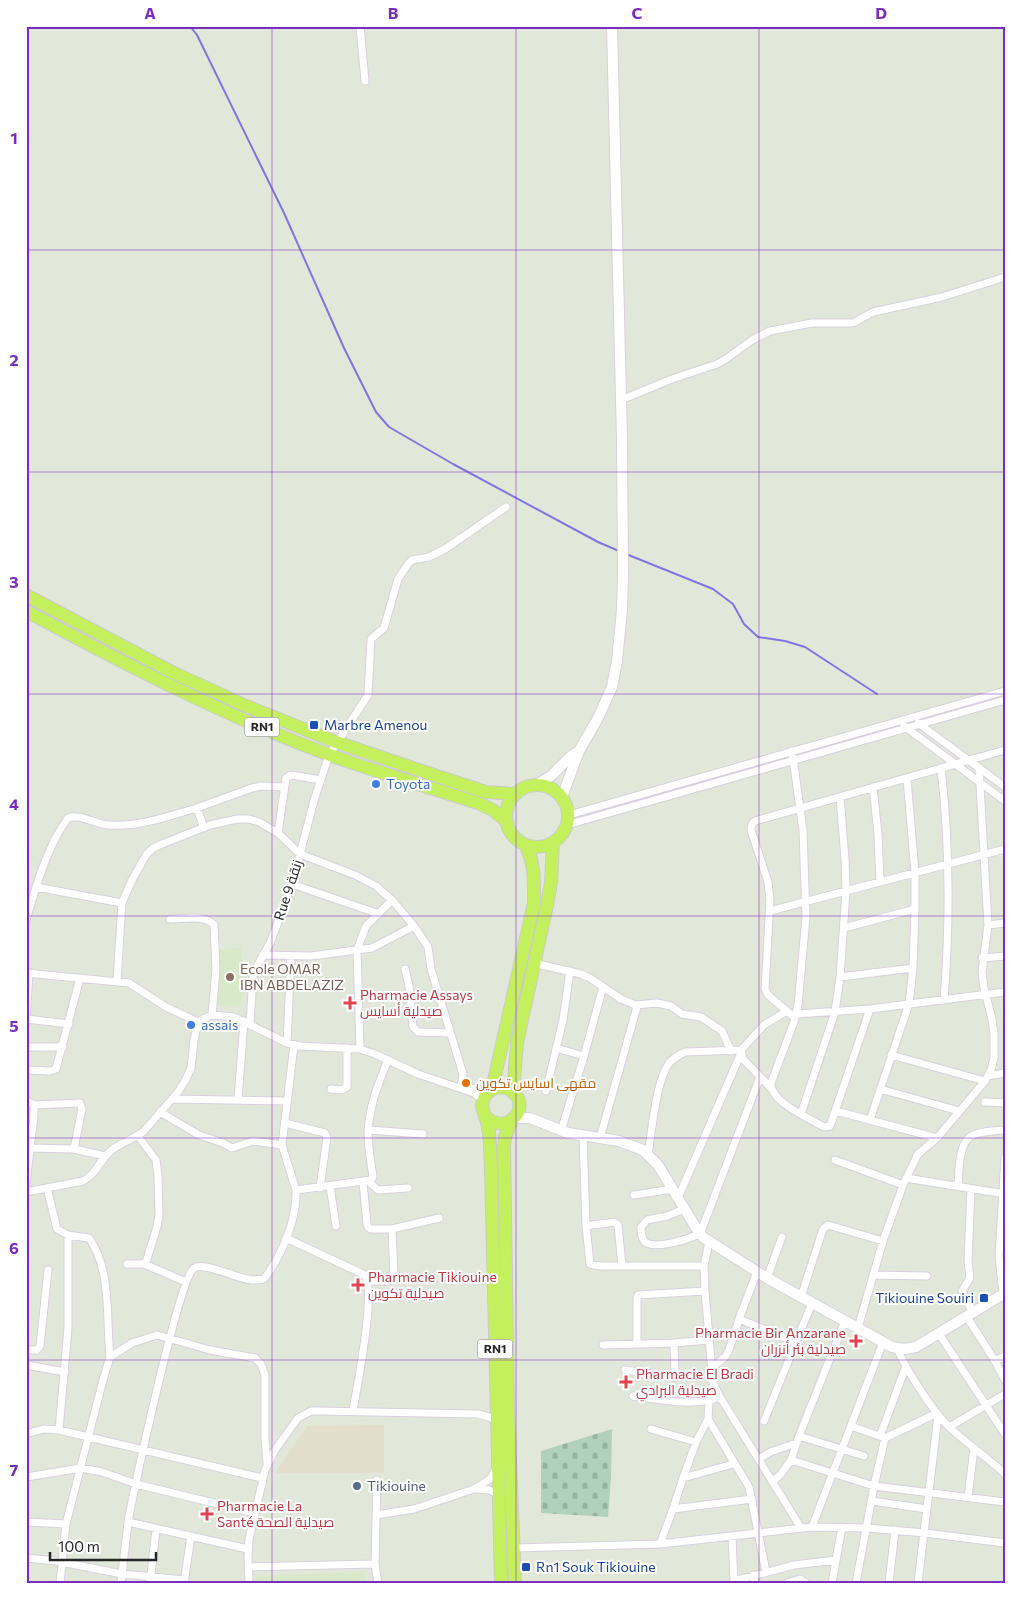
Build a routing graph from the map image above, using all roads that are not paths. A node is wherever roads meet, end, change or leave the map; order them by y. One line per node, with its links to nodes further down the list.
1 (360, 26): 3 (street)
2 (612, 26): 5 (street)
3 (366, 81)
4 (1005, 277): 5 (street)
5 (621, 400): 17 (street)
6 (506, 507): 15 (street, Rue 9 زنقة)
7 (26, 595): 15 (highway, RN1)
8 (26, 611): 19 (highway, RN1)
9 (1005, 690): 11 (street)
10 (1005, 700): 13 (street)
11 (910, 718): 12 (street); 13 (street)
12 (897, 721): 14 (street); 18 (street)
13 (919, 724): 14 (street); 21 (street)
14 (906, 728): 20 (street); 22 (street)
15 (336, 742): 19 (street, Rue 9 زنقة); 32 (highway, RN1)
16 (1005, 750): 21 (street)
17 (579, 751): 28 (street); 34 (street)
18 (792, 751): 20 (street); 38 (street)
19 (329, 755): 26 (street, Rue 9 زنقة); 39 (highway, RN1)
20 (794, 760): 37 (street); 38 (street)
21 (968, 760): 22 (street); 24 (street)
22 (955, 764): 23 (street); 27 (street)
23 (941, 768): 25 (street); 47 (street)
24 (979, 768): 27 (street); 31 (street)
25 (907, 778): 30 (street); 48 (street)
26 (321, 780): 29 (street); 45 (street, Rue 9 زنقة)
27 (980, 783): 35 (street); 46 (street)
28 (536, 785): 32 (highway, RN1); 34 (highway)
29 (284, 786): 36 (street); 41 (street)
30 (873, 787): 33 (street); 49 (street)
31 (1005, 787)
32 (516, 794): 39 (highway)
33 (840, 796): 37 (street); 52 (street)
34 (562, 797): 38 (highway)
35 (1005, 801)
36 (197, 808): 40 (street); 51 (street)
37 (801, 808): 54 (street); 57 (street)
38 (568, 820): 42 (highway)
39 (506, 821): 43 (highway, RN1)
40 (204, 828): 41 (street); 55 (street)
41 (278, 833): 45 (street)
42 (553, 843): 43 (highway); 70 (highway, RN1)
43 (526, 846): 114 (highway, RN1)
44 (1004, 850): 46 (street)
45 (300, 854): 50 (street, Rue 9 زنقة); 53 (street)
46 (985, 854): 47 (street); 62 (street)
47 (948, 864): 48 (street); 81 (street)
48 (915, 873): 49 (street); 56 (street)
49 (880, 882): 52 (street)
50 (292, 884): 58 (street); 66 (street, Rue 9 زنقة)
51 (36, 887): 55 (street); 60 (street)
52 (846, 891): 54 (street); 64 (street)
53 (392, 900): 58 (street); 63 (street)
54 (806, 901): 57 (street); 88 (street)
55 (122, 903): 77 (street)
56 (915, 910): 64 (street); 71 (street)
57 (770, 911): 85 (street)
58 (379, 914): 65 (street)
59 (170, 919): 87 (street)
60 (26, 920)
61 (1005, 923): 62 (street)
62 (988, 925): 69 (street)
63 (414, 926): 65 (street); 93 (street)
64 (844, 928): 75 (street)
65 (357, 950): 67 (street); 99 (street)
66 (262, 955): 67 (street); 91 (street, Rue 9 زنقة)
67 (291, 956): 94 (street)
68 (1005, 956): 69 (street)
69 (982, 958): 80 (street)
70 (533, 963): 73 (street); 115 (highway, RN1)
71 (913, 968): 75 (street); 82 (street)
72 (405, 969): 93 (street)
73 (570, 971): 78 (street); 98 (street)
74 (27, 973): 76 (street); 89 (street)
75 (840, 977): 86 (street)
76 (80, 978): 77 (street); 92 (street)
77 (117, 982): 90 (street)
78 (603, 987): 83 (street); 103 (street)
79 (1005, 992): 80 (street)
80 (986, 996): 81 (street); 108 (street)
81 (944, 1000): 82 (street)
82 (909, 1004): 84 (street); 102 (street)
83 (635, 1005): 100 (street); 138 (street)
84 (870, 1009): 86 (street); 123 (street)
85 (787, 1011): 88 (street); 101 (street)
86 (835, 1012): 88 (street); 126 (street)
87 (212, 1016): 90 (street); 91 (street)
88 (796, 1016): 110 (street)
89 (26, 1020): 92 (street)
90 (198, 1022): 116 (street)
91 (247, 1022): 94 (street); 117 (street, Rue 9 زنقة)
92 (69, 1024): 96 (street)
93 (450, 1033): 109 (street)
94 (290, 1044): 97 (street); 119 (street)
95 (26, 1047): 96 (street)
96 (62, 1047): 105 (street)
97 (347, 1048): 99 (street); 111 (street)
98 (556, 1048): 103 (street); 113 (street)
99 (360, 1049): 104 (street)
100 (731, 1050): 101 (street); 143 (street)
101 (741, 1052): 107 (street); 159 (street)
102 (891, 1055): 108 (street); 112 (street)
103 (584, 1056): 134 (street)
104 (388, 1060): 109 (street); 132 (street)
105 (26, 1070)
106 (1005, 1073): 108 (street)
107 (760, 1077): 110 (street); 167 (street)
108 (987, 1078): 125 (street)
109 (461, 1088): 114 (street); 114 (street)
110 (771, 1088): 126 (street)
111 (332, 1089)
112 (880, 1089): 125 (street); 130 (street)
113 (546, 1091)
114 (489, 1093): 115 (highway); 127 (highway, RN1)
115 (516, 1096): 128 (highway, RN1); 129 (street)
116 (172, 1099): 117 (street); 124 (street)
117 (238, 1099): 119 (street)
118 (26, 1100): 122 (street)
119 (287, 1101): 131 (street)
120 (985, 1102): 121 (street)
121 (1005, 1103)
122 (34, 1105): 141 (street); 142 (street)
123 (836, 1111): 126 (street); 130 (street)
124 (160, 1112): 136 (street); 140 (street)
125 (959, 1112): 139 (street)
126 (801, 1114)
127 (485, 1116): 128 (highway); 214 (highway, RN1)
128 (513, 1119): 129 (street); 278 (highway, RN1)
129 (539, 1120): 134 (street)
130 (870, 1120): 139 (street)
131 (285, 1123): 140 (street); 154 (street)
132 (368, 1130): 135 (street); 148 (street)
133 (1005, 1130): 152 (street)
134 (561, 1131): 137 (street)
135 (423, 1134)
136 (138, 1136): 144 (street); 174 (street)
137 (583, 1136): 138 (street); 165 (street)
138 (600, 1138): 143 (street)
139 (937, 1138): 149 (street)
140 (282, 1145): 157 (street)
141 (28, 1148): 142 (street); 147 (street)
142 (74, 1149): 144 (street)
143 (648, 1154): 159 (street)
144 (105, 1156): 153 (street)
145 (1005, 1158): 160 (street)
146 (836, 1160): 149 (street)
147 (27, 1165): 150 (street)
148 (366, 1182): 151 (street); 155 (street); 166 (street)
149 (904, 1182): 152 (street); 171 (street)
150 (26, 1183)
151 (330, 1186): 154 (street); 164 (street)
152 (958, 1186): 156 (street)
153 (47, 1188): 158 (street); 168 (street)
154 (320, 1188): 157 (street)
155 (408, 1188)
156 (971, 1189): 160 (street); 187 (street)
157 (296, 1190): 170 (street)
158 (26, 1192)
159 (676, 1193): 161 (street); 162 (street)
160 (1004, 1194): 184 (street)
161 (634, 1195)
162 (684, 1209): 167 (street); 167 (street)
163 (439, 1218): 166 (street)
164 (336, 1226)
165 (586, 1226): 175 (street); 175 (street)
166 (392, 1229): 181 (street)
167 (700, 1234): 172 (street)
168 (68, 1235): 202 (street); 208 (street)
169 (782, 1237): 178 (street)
170 (286, 1238): 181 (street); 182 (street)
171 (883, 1241): 179 (street); 185 (street)
172 (709, 1242): 176 (street); 178 (street)
173 (127, 1264): 174 (street)
174 (144, 1264): 182 (street)
175 (622, 1266): 176 (street)
176 (704, 1266): 183 (street)
177 (48, 1270): 200 (street)
178 (762, 1275): 185 (street); 188 (street)
179 (874, 1275): 180 (street); 190 (street)
180 (927, 1276)
181 (367, 1280): 216 (street)
182 (186, 1282): 192 (street)
183 (705, 1291): 193 (street); 197 (street)
184 (1004, 1293): 187 (street)
185 (801, 1297): 186 (street)
186 (812, 1303): 189 (street); 194 (street)
187 (970, 1315): 191 (street); 203 (street)
188 (739, 1319): 194 (street); 206 (street)
189 (845, 1321): 190 (street); 230 (street)
190 (858, 1328): 195 (street)
191 (939, 1334): 199 (street); 215 (street)
192 (170, 1339): 202 (street); 234 (street); 239 (street)
193 (709, 1340): 196 (street); 206 (street)
194 (796, 1342): 221 (street)
195 (883, 1342): 199 (street); 222 (street)
196 (674, 1343): 197 (street); 207 (street)
197 (637, 1344): 198 (street)
198 (603, 1346)
199 (898, 1348): 205 (street)
200 (26, 1350)
201 (1005, 1356): 203 (street)
202 (110, 1357): 228 (street)
203 (995, 1361): 209 (street)
204 (26, 1365): 208 (street)
205 (906, 1366): 218 (street); 229 (street)
206 (712, 1368): 212 (street)
207 (626, 1370)
208 (65, 1372): 225 (street)
209 (1005, 1380)
210 (1005, 1394): 215 (street)
211 (633, 1396): 213 (street)
212 (720, 1397): 213 (street); 236 (street)
213 (709, 1401): 219 (street)
214 (496, 1402): 217 (street); 220 (highway, RN1)
215 (986, 1405): 223 (street); 227 (street)
216 (353, 1411): 217 (street); 239 (street)
217 (478, 1414): 220 (street)
218 (938, 1414): 223 (street); 229 (street); 252 (street)
219 (708, 1419): 231 (street); 240 (street)
220 (498, 1421): 237 (highway, RN1)
221 (764, 1421)
222 (851, 1426): 229 (street); 233 (street)
223 (949, 1427): 232 (street)
224 (651, 1429): 231 (street)
225 (59, 1430): 226 (street); 228 (street)
226 (26, 1434)
227 (1005, 1434)
228 (88, 1436): 234 (street); 241 (street)
229 (882, 1437): 250 (street)
230 (798, 1440): 233 (street); 236 (street); 238 (street)
231 (696, 1442): 246 (street)
232 (974, 1448): 243 (street); 254 (street)
233 (842, 1449): 235 (street); 242 (street)
234 (142, 1450): 245 (street); 249 (street)
235 (864, 1456)
236 (759, 1459): 248 (street)
237 (499, 1460): 251 (street); 253 (highway, RN1)
238 (792, 1460): 242 (street); 248 (street)
239 (268, 1463): 245 (street)
240 (733, 1464): 246 (street); 255 (street)
241 (81, 1468): 244 (street); 249 (street); 264 (street)
242 (833, 1472): 250 (street); 265 (street)
243 (1005, 1474)
244 (26, 1478)
245 (262, 1478): 260 (street)
246 (682, 1478): 258 (street)
247 (378, 1480): 261 (street)
248 (773, 1481): 267 (street)
249 (136, 1484): 260 (street); 263 (street)
250 (874, 1486): 252 (street); 256 (street)
251 (474, 1489): 253 (street); 261 (street)
252 (929, 1493): 254 (street); 259 (street)
253 (498, 1494): 295 (highway, RN1)
254 (968, 1497): 257 (street)
255 (752, 1499): 258 (street); 272 (street)
256 (872, 1501): 259 (street); 268 (street)
257 (1005, 1502)
258 (673, 1509): 276 (street)
259 (927, 1509): 271 (street)
260 (255, 1513): 277 (street)
261 (376, 1515): 282 (street)
262 (26, 1522): 264 (street)
263 (128, 1522): 269 (street); 285 (street)
264 (66, 1524): 281 (street)
265 (812, 1527): 266 (street); 267 (street)
266 (842, 1527): 268 (street); 280 (street)
267 (801, 1528): 272 (street)
268 (867, 1528): 270 (street); 299 (street)
269 (156, 1529): 273 (street); 287 (street)
270 (895, 1530): 271 (street); 300 (street)
271 (925, 1533): 275 (street); 301 (street)
272 (758, 1534): 274 (street); 284 (street)
273 (191, 1536): 277 (street); 288 (street)
274 (732, 1536): 276 (street); 289 (street)
275 (1005, 1543)
276 (660, 1544): 278 (street)
277 (248, 1548): 283 (street)
278 (515, 1548): 296 (highway, RN1)
279 (26, 1558): 281 (street)
280 (836, 1560): 284 (street); 298 (street)
281 (64, 1562): 285 (street); 291 (street)
282 (375, 1564): 283 (street); 294 (street)
283 (248, 1567): 293 (street)
284 (766, 1572): 286 (street)
285 (122, 1574): 287 (street); 292 (street)
286 (754, 1579): 289 (street)
287 (150, 1580): 288 (street)
288 (184, 1582)
289 (734, 1582)
290 (791, 1582): 297 (street)
291 (60, 1583)
292 (121, 1583)
293 (249, 1583)
294 (378, 1583)
295 (501, 1583)
296 (516, 1583)
297 (806, 1583)
298 (832, 1583)
299 (856, 1583)
300 (889, 1583)
301 (918, 1583)

